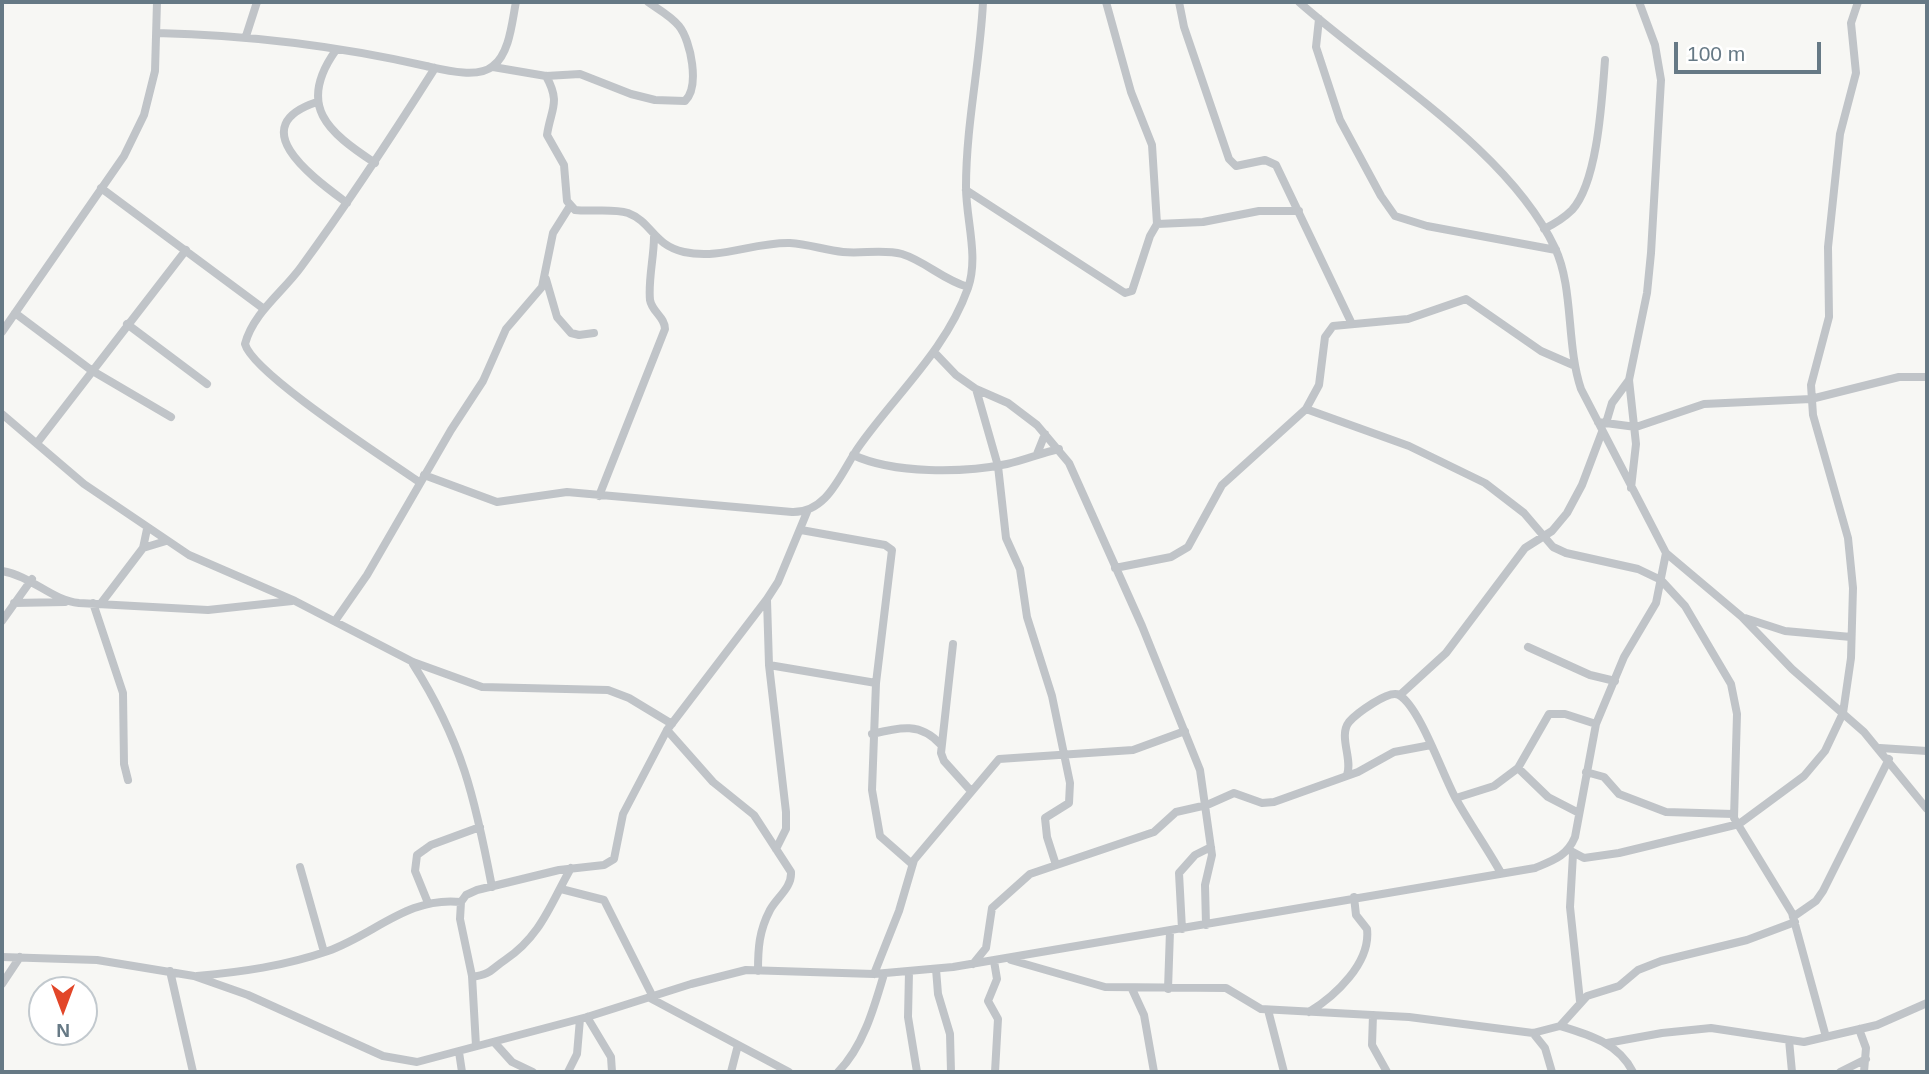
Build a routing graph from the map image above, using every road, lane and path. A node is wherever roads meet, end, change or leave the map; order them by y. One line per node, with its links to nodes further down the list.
1 (157, 2): 12 (street)
2 (257, 2): 13 (street)
3 (516, 2): 16 (street)
4 (648, 2): 18 (street)
5 (983, 2): 22 (street)
6 (1106, 2): 26 (street)
7 (1179, 2): 25 (street)
8 (1299, 2): 11 (street)
9 (1639, 2): 43 (street)
10 (1858, 2): 46 (street)
11 (1319, 19): 27 (street); 30 (street)
12 (157, 33): 13 (street); 21 (street)
13 (246, 37): 14 (street)
14 (336, 50): 17 (street); 19 (street)
15 (1605, 60): 27 (street)
16 (493, 67): 17 (street); 18 (street)
17 (435, 68): 20 (street)
18 (546, 76): 24 (street)
19 (317, 102): 20 (street); 23 (street)
20 (375, 163): 23 (street)
21 (101, 188): 29 (street); 34 (street)
22 (966, 190): 26 (street); 32 (street)
23 (347, 203): 33 (street)
24 (570, 206): 28 (street); 31 (street)
25 (1299, 211): 26 (street); 35 (street)
26 (1157, 224)
27 (1544, 229): 30 (street)
28 (654, 237): 32 (street); 60 (street)
29 (186, 250): 33 (street); 36 (street)
30 (1556, 250): 40 (street)
31 (546, 279): 38 (street); 58 (street)
32 (968, 287): 39 (street)
33 (264, 309): 58 (street)
34 (15, 313): 37 (street); 41 (street)
35 (1351, 322): 40 (street); 47 (street)
36 (127, 324): 41 (street); 44 (street)
37 (2, 332)
38 (594, 333)
39 (935, 353): 45 (street); 56 (street)
40 (1573, 365): 50 (street)
41 (91, 370): 49 (street); 53 (street)
42 (1927, 377): 46 (street)
43 (1629, 380): 50 (street); 51 (street)
44 (207, 384)
45 (976, 389): 52 (street); 57 (street)
46 (1811, 399): 51 (street); 80 (street)
47 (1306, 409): 64 (street); 68 (street)
48 (2, 414): 53 (street)
49 (171, 417)
50 (1602, 426): 51 (street); 59 (street); 64 (street)
51 (1636, 427): 59 (street)
52 (1045, 434): 54 (street); 55 (street)
53 (37, 443): 62 (street)
54 (1059, 449): 55 (street); 68 (street)
55 (1037, 454): 57 (street)
56 (853, 455): 57 (street); 61 (street)
57 (998, 466): 97 (street)
58 (422, 479): 60 (street); 79 (street)
59 (1631, 488): 67 (street)
60 (598, 496): 61 (street)
61 (807, 512): 63 (street)
62 (147, 529): 65 (street); 66 (street)
63 (801, 530): 72 (street); 86 (street)
64 (1543, 538): 71 (street); 87 (street)
65 (166, 541): 66 (street); 73 (street)
66 (143, 548): 76 (street)
67 (1666, 553): 71 (street); 77 (street)
68 (1115, 568): 91 (street)
69 (2, 571): 70 (street)
70 (32, 579): 74 (street); 75 (street)
71 (1661, 580): 85 (street); 108 (street)
72 (767, 599): 84 (street); 90 (street)
73 (295, 601): 76 (street); 79 (street)
74 (65, 602): 75 (street); 76 (street)
75 (14, 603): 78 (street)
76 (98, 603): 102 (street)
77 (1742, 617): 80 (street); 88 (street)
78 (2, 621)
79 (335, 621): 83 (street)
80 (1851, 637): 88 (street)
81 (953, 644): 94 (street)
82 (1528, 647): 85 (street)
83 (412, 663): 90 (street); 110 (street)
84 (769, 665): 86 (street); 112 (street)
85 (1615, 681): 89 (street)
86 (876, 683): 92 (street)
87 (1400, 695): 93 (street); 101 (street)
88 (1843, 713): 95 (street); 109 (street)
89 (1596, 724): 99 (street); 100 (street)
90 (669, 727): 112 (street); 117 (street)
91 (1185, 731): 97 (street); 105 (street)
92 (872, 734): 94 (street); 114 (street)
93 (1431, 745): 101 (street); 104 (street)
94 (942, 746): 103 (street)
95 (1880, 748): 96 (street); 98 (street)
96 (1927, 751)
97 (1064, 754): 103 (street); 115 (street)
98 (1889, 760): 106 (street); 124 (street)
99 (1518, 768): 104 (street); 107 (street)
100 (1586, 772): 107 (street); 108 (street)
101 (1347, 775): 105 (street)
102 (128, 780)
103 (971, 791): 114 (street)
104 (1456, 798): 118 (street)
105 (1207, 805): 111 (street); 115 (street)
106 (1927, 809)
107 (1579, 813): 113 (street)
108 (1733, 814): 109 (street)
109 (1739, 824): 113 (street); 124 (street)
110 (480, 827): 119 (street); 123 (street)
111 (1211, 847): 125 (street); 126 (street)
112 (776, 849): 136 (street)
113 (1571, 852): 118 (street); 146 (street)
114 (912, 864): 138 (street)
115 (1056, 865): 133 (street)
116 (300, 867): 128 (street)
117 (571, 868): 119 (street); 120 (street)
118 (1501, 873): 121 (street)
119 (492, 887): 122 (street)
120 (561, 889): 141 (street); 145 (street)
121 (1354, 897): 125 (street); 149 (street)
122 (461, 902): 123 (street); 141 (street)
123 (428, 903): 128 (street)
124 (1794, 920): 146 (street); 155 (street)
125 (1206, 925): 126 (street)
126 (1182, 929): 127 (street)
127 (1170, 931): 131 (street); 144 (street)
128 (324, 952): 140 (street)
129 (2, 957): 130 (street)
130 (20, 957): 135 (street); 142 (street)
131 (1008, 959): 132 (street); 143 (street)
132 (994, 961): 133 (street); 175 (street)
133 (973, 964): 134 (street)
134 (936, 969): 137 (street); 174 (street)
135 (170, 971): 140 (street); 164 (street)
136 (758, 971): 138 (street); 145 (street)
137 (909, 972): 139 (street); 173 (street)
138 (874, 974): 139 (street)
139 (884, 974): 172 (street)
140 (194, 976): 163 (street)
141 (472, 977): 160 (street)
142 (2, 984)
143 (1132, 989): 144 (street); 176 (street)
144 (1168, 989): 148 (street)
145 (652, 997): 151 (street); 159 (street)
146 (1580, 1001): 152 (street)
147 (1926, 1007): 153 (street)
148 (1268, 1010): 149 (street); 177 (street)
149 (1309, 1012): 150 (street)
150 (1373, 1014): 154 (street); 178 (street)
151 (584, 1018): 157 (street); 168 (street); 169 (street)
152 (1560, 1026): 154 (street); 158 (street)
153 (1859, 1030): 155 (street); 162 (street)
154 (1533, 1033): 179 (street)
155 (1826, 1037): 156 (street)
156 (1789, 1040): 158 (street); 181 (street)
157 (494, 1041): 160 (street); 167 (street)
158 (1607, 1044): 180 (street)
159 (738, 1045): 170 (street); 171 (street)
160 (476, 1046): 161 (street)
161 (459, 1052): 163 (street); 166 (street)
162 (1866, 1059): 182 (street); 183 (street)
163 (417, 1062): 165 (street)
164 (193, 1072)
165 (415, 1072)
166 (462, 1072)
167 (529, 1072)
168 (568, 1072)
169 (612, 1072)
170 (731, 1072)
171 (789, 1072)
172 (838, 1072)
173 (917, 1072)
174 (951, 1072)
175 (995, 1072)
176 (1154, 1072)
177 (1284, 1072)
178 (1387, 1072)
179 (1552, 1072)
180 (1633, 1072)
181 (1792, 1072)
182 (1840, 1072)
183 (1864, 1072)

